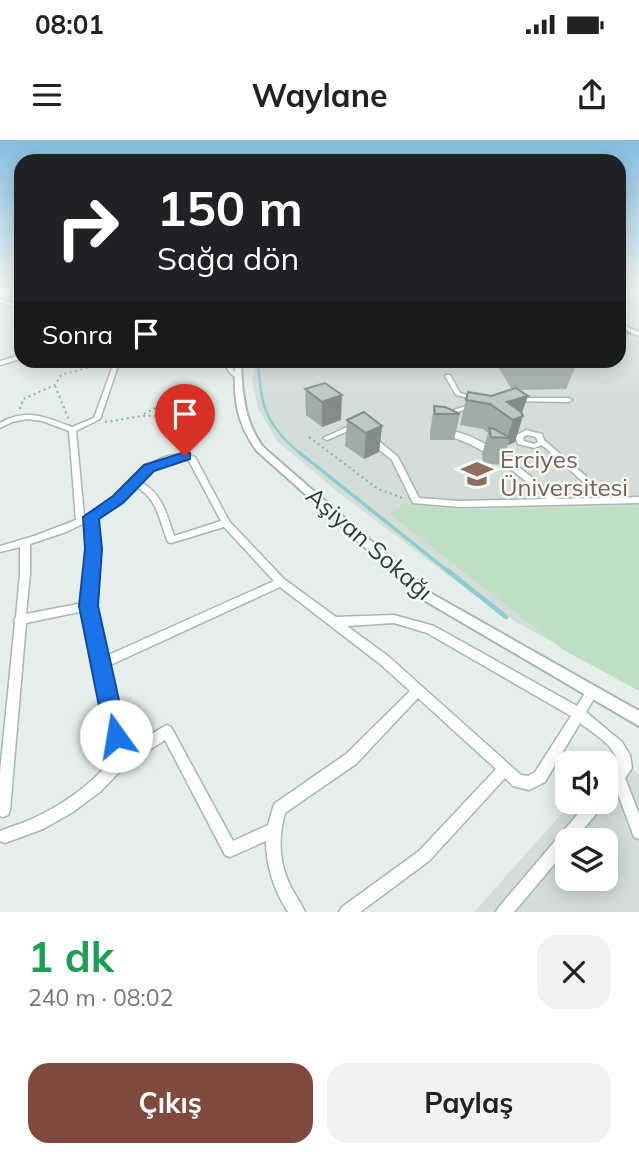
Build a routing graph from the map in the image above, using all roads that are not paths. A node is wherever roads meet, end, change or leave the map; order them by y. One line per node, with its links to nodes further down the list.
1 (116, 368): 9 (street)
2 (230, 368): 4 (street)
3 (238, 368): 4 (street, Aşiyan Sokağı)
4 (238, 376): 26 (street, Aşiyan Sokağı)
5 (448, 376): 15 (street)
6 (509, 400): 7 (street)
7 (569, 400)
8 (0, 426): 9 (street)
9 (72, 430): 16 (street)
10 (327, 438): 15 (street)
11 (543, 442): 14 (street)
12 (134, 483): 16 (street); 17 (street); 17 (street)
13 (639, 500): 14 (street)
14 (609, 501): 15 (street)
15 (555, 502)
16 (85, 519): 18 (street); 21 (street)
17 (226, 523): 20 (street)
18 (25, 541): 19 (street); 22 (street)
19 (0, 549)
20 (281, 582): 23 (street); 24 (street)
21 (89, 606): 22 (street); 24 (street)
22 (19, 620): 32 (street)
23 (333, 622): 25 (street); 27 (street)
24 (100, 664): 29 (street)
25 (417, 691): 30 (street); 34 (street)
26 (592, 692): 27 (street); 28 (street, Aşiyan Sokağı)
27 (579, 714): 30 (street); 31 (street)
28 (639, 719)
29 (121, 760): 34 (street); 36 (street)
30 (504, 770): 38 (street)
31 (618, 777): 35 (street)
32 (3, 810)
33 (587, 814): 39 (street)
34 (273, 830): 37 (street)
35 (639, 832)
36 (5, 835)
37 (293, 911)
38 (347, 912)
39 (505, 912)

